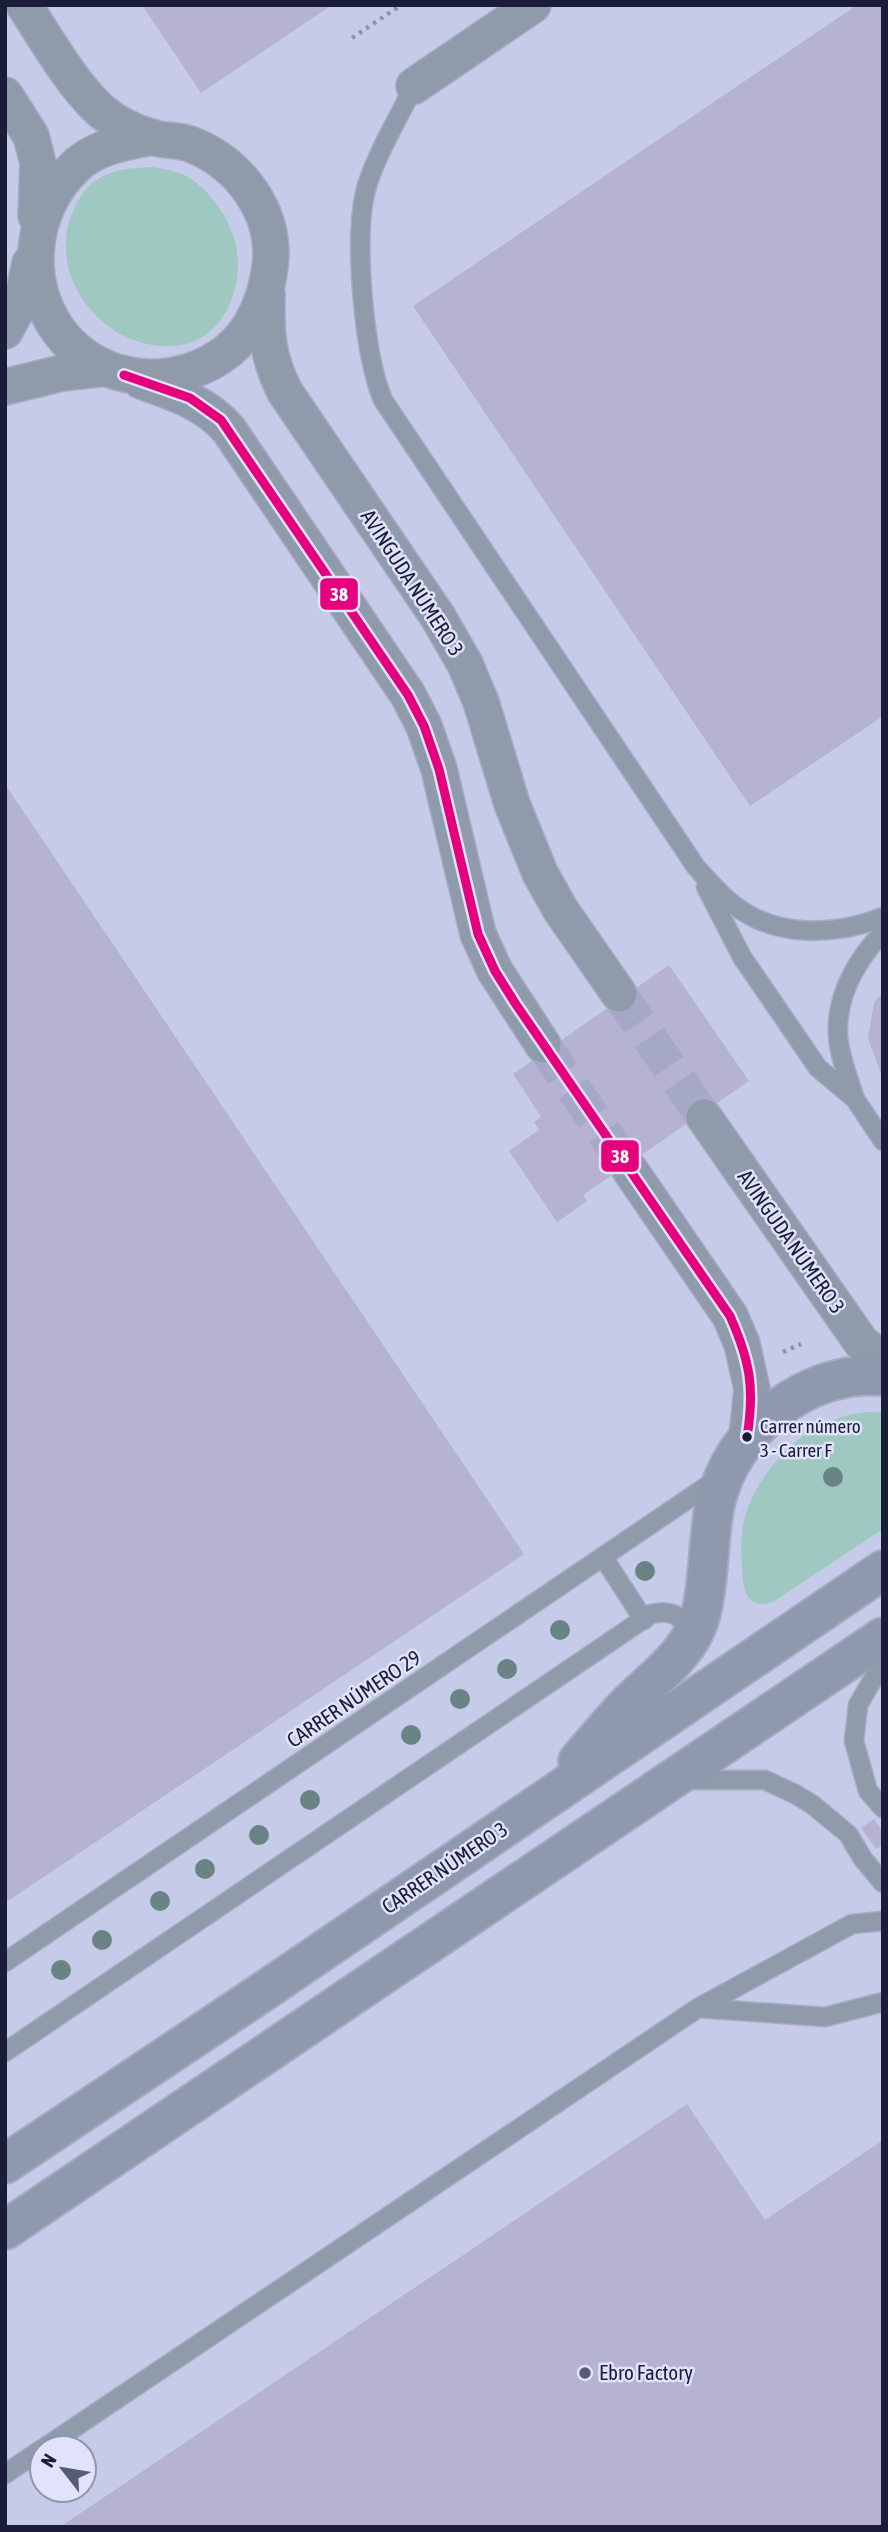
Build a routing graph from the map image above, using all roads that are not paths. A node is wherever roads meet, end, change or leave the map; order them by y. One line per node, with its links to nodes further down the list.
1 (24, 5): 5 (street)
2 (533, 5): 3 (street)
3 (414, 86): 11 (lane)
4 (5, 95): 6 (street)
5 (152, 138): 6 (street); 7 (street)
6 (34, 242): 8 (street); 9 (street)
7 (268, 288): 9 (street); 14 (street, AVINGUDA NÚMERO 3)
8 (5, 331)
9 (115, 372): 10 (street); 15 (street)
10 (5, 387)
11 (696, 867): 12 (lane); 16 (lane)
12 (883, 917)
13 (883, 932): 16 (lane)
14 (619, 994)
15 (543, 1045)
16 (855, 1099): 18 (lane)
17 (704, 1118): 20 (street, AVINGUDA NÚMERO 3)
18 (883, 1141)
19 (630, 1170): 22 (street)
20 (883, 1361)
21 (883, 1376): 22 (main road)
22 (747, 1437): 23 (main road)
23 (727, 1472): 24 (lane, CARRER NÚMERO 29); 28 (main road)
24 (603, 1558): 26 (lane); 35 (lane, CARRER NÚMERO 29)
25 (883, 1570): 31 (main road, CARRER NÚMERO 3)
26 (644, 1619): 28 (lane); 38 (lane)
27 (883, 1637): 30 (main road)
28 (686, 1647): 31 (main road)
29 (883, 1662): 32 (lane)
30 (671, 1780): 33 (lane); 40 (main road)
31 (540, 1804): 39 (main road, CARRER NÚMERO 3)
32 (883, 1808)
33 (883, 1882)
34 (883, 1921): 37 (lane)
35 (5, 1962)
36 (883, 2002): 37 (lane)
37 (698, 2008): 41 (lane)
38 (5, 2052)
39 (5, 2164)
40 (5, 2230)
41 (65, 2434)
42 (28, 2459): 43 (lane)
43 (5, 2474)

